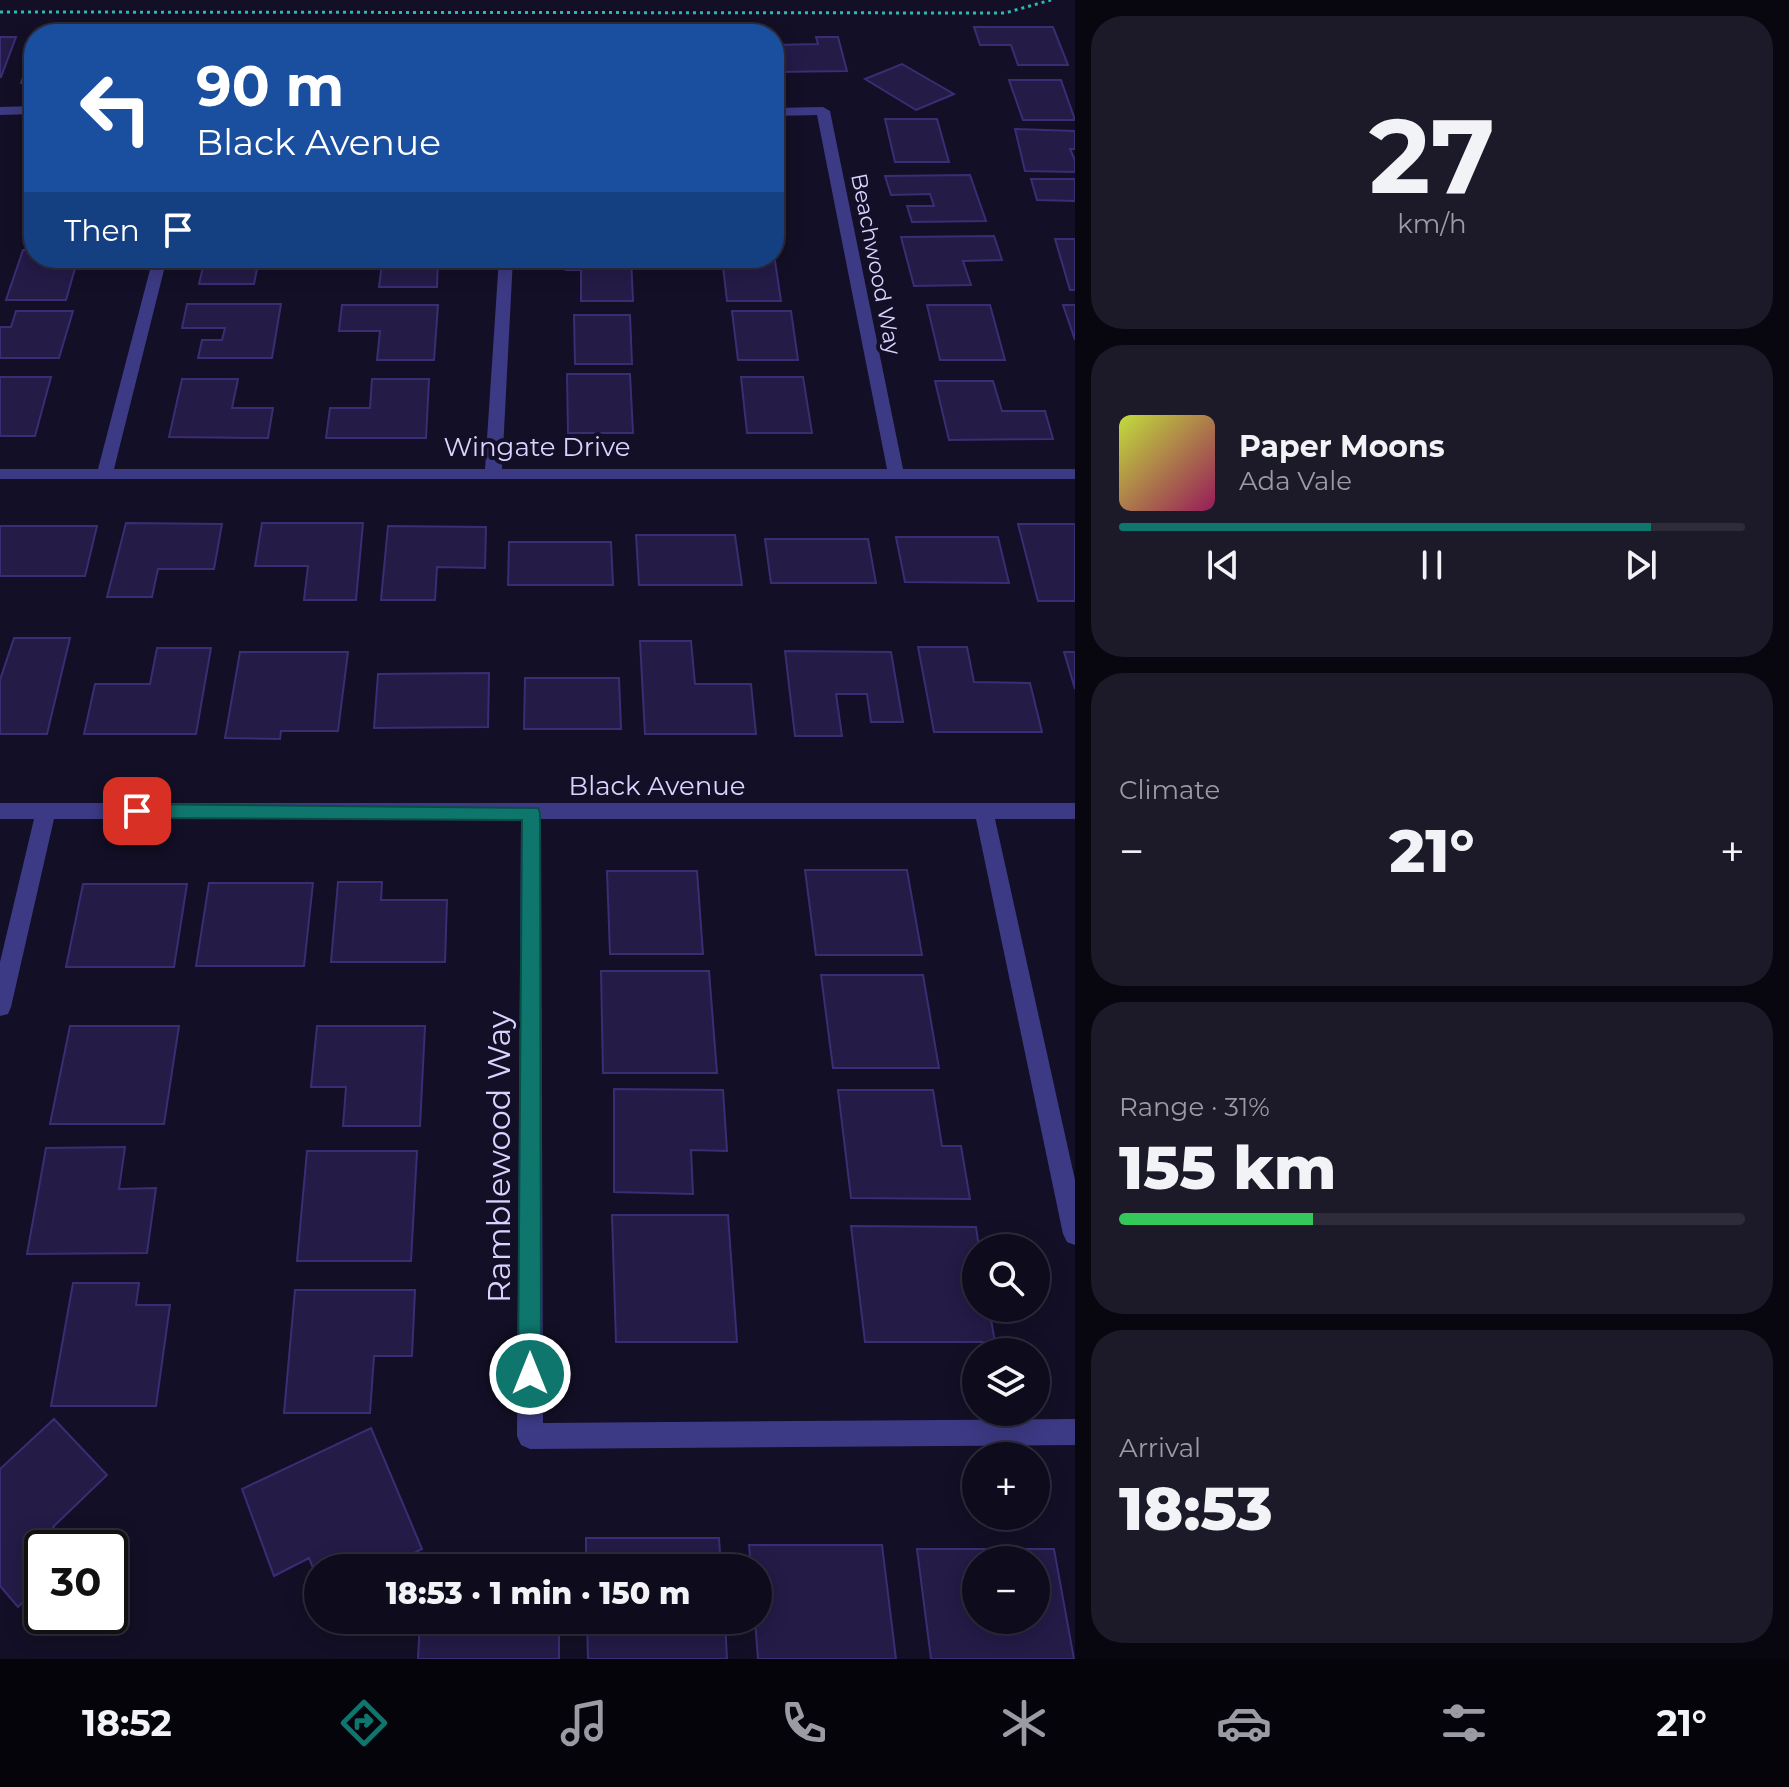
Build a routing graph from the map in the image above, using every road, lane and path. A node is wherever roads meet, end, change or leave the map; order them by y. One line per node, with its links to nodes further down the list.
1 (1051, 0): 2 (path)
2 (0, 12)
3 (24, 110): 4 (street)
4 (0, 111)
5 (784, 112): 10 (street, Beachwood Way)
6 (157, 268): 8 (street)
7 (505, 268): 9 (street)
8 (105, 473): 9 (street, Wingate Drive); 11 (street, Wingate Drive)
9 (493, 473): 10 (street, Wingate Drive)
10 (896, 473): 12 (street, Wingate Drive)
11 (0, 474)
12 (1075, 474)
13 (0, 811): 14 (street, Black Avenue)
14 (46, 811): 17 (street, Black Avenue); 18 (street)
15 (1075, 811): 16 (street, Black Avenue)
16 (984, 812): 17 (street, Black Avenue); 19 (street)
17 (531, 813): 20 (street, Ramblewood Way)
18 (0, 1007)
19 (1075, 1234)
20 (1075, 1432)

